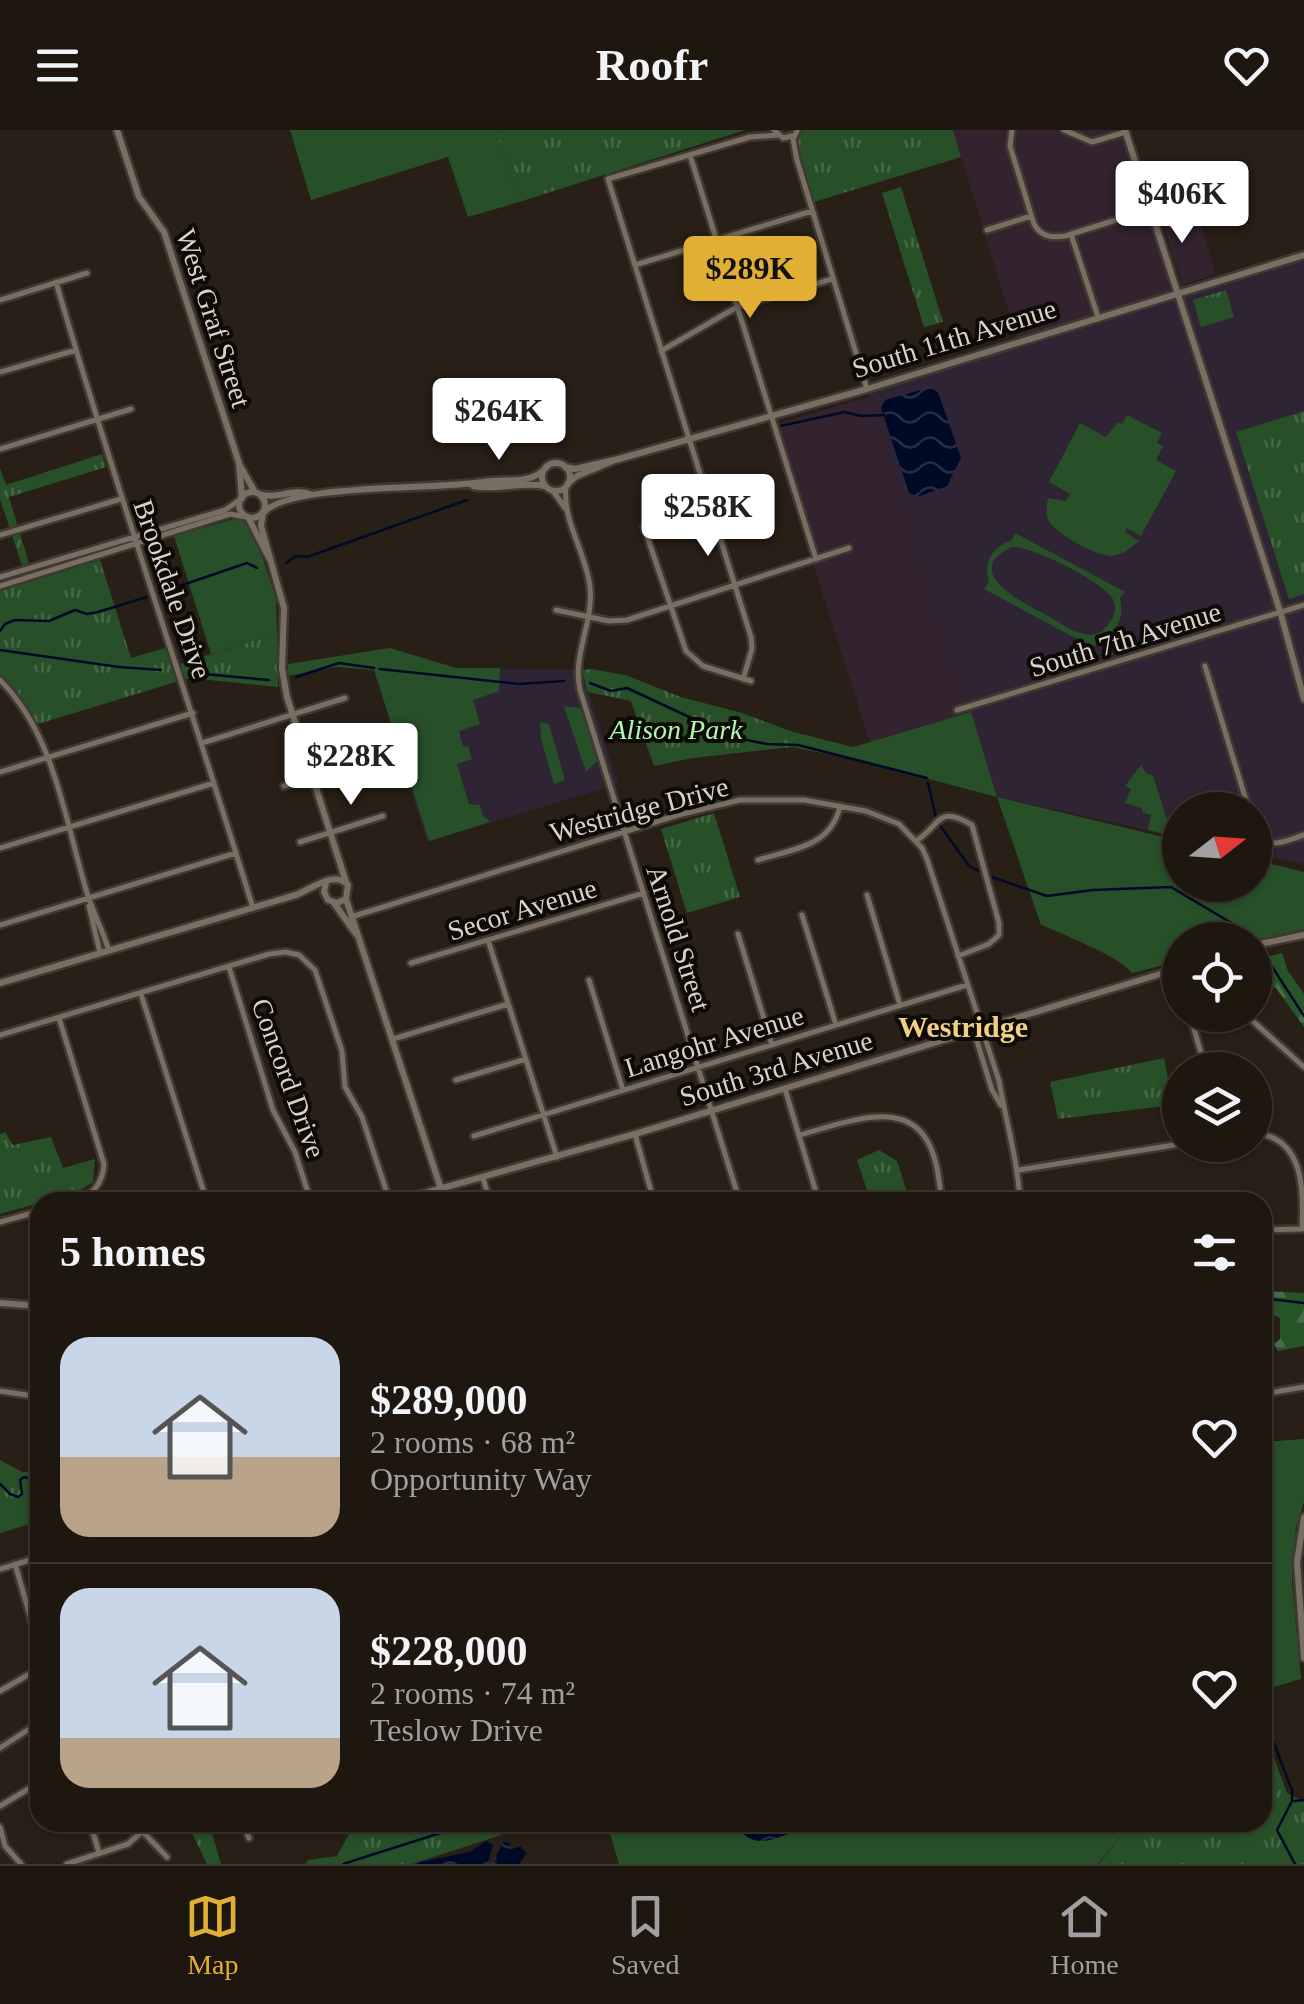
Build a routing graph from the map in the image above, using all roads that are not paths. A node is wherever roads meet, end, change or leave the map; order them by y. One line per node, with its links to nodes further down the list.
1 (760, 130): 8 (street)
2 (1012, 130): 13 (street)
3 (1064, 130): 5 (street)
4 (797, 131): 7 (street); 10 (street)
5 (1125, 131): 11 (main road)
6 (116, 132): 36 (main road, West Graf Street)
7 (778, 134): 8 (street); 10 (street)
8 (750, 137): 9 (street)
9 (690, 155): 16 (street); 18 (street)
10 (797, 160): 12 (street)
11 (1151, 210): 15 (street); 22 (main road)
12 (812, 211): 16 (street); 20 (street)
13 (1032, 216): 14 (street); 15 (street)
14 (986, 230)
15 (1071, 234): 25 (street)
16 (717, 240): 18 (street); 24 (street)
17 (1304, 255): 22 (main road, South 11th Avenue)
18 (635, 265): 27 (street)
19 (86, 274): 21 (street)
20 (833, 278): 24 (street); 29 (street)
21 (56, 282): 23 (street); 26 (street, Brookdale Drive)
22 (1179, 294): 25 (main road, South 11th Avenue); 62 (main road)
23 (0, 300)
24 (737, 307): 27 (street); 31 (street)
25 (1098, 317): 29 (main road, South 11th Avenue)
26 (76, 350): 28 (street); 32 (street, Brookdale Drive)
27 (661, 351): 33 (street)
28 (0, 372)
29 (867, 389): 31 (main road, South 11th Avenue)
30 (131, 408): 32 (street)
31 (770, 415): 33 (main road, South 11th Avenue); 54 (street)
32 (97, 419): 34 (street); 45 (street, Brookdale Drive)
33 (688, 439): 35 (main road, South 11th Avenue); 46 (street)
34 (0, 449)
35 (616, 460): 37 (main road, South 11th Avenue); 39 (main road, South 11th Avenue)
36 (239, 463): 42 (main road, West Graf Street); 44 (main road, West Graf Street)
37 (565, 468): 38 (main road, South 11th Avenue); 39 (main road)
38 (543, 471): 40 (main road); 41 (main road)
39 (567, 484): 41 (main road, South 11th Avenue); 47 (street, Arnold Street)
40 (472, 486): 41 (main road); 43 (main road)
41 (549, 489): 47 (street, Arnold Street)
42 (257, 493): 43 (main road); 44 (main road); 48 (main road, West Graf Street)
43 (311, 494): 48 (main road)
44 (241, 498): 49 (main road, West Graf Street); 51 (street)
45 (121, 499): 50 (street); 51 (street, Brookdale Drive)
46 (708, 501): 57 (street); 60 (street)
47 (566, 510): 63 (street, Arnold Street)
48 (263, 512): 49 (main road); 55 (main road, West Graf Street)
49 (247, 518): 52 (street); 55 (main road, West Graf Street)
50 (0, 535)
51 (133, 536): 52 (street, Brookdale Drive); 56 (street)
52 (136, 545): 58 (street); 72 (street, Brookdale Drive)
53 (850, 548): 54 (street)
54 (816, 559): 57 (street)
55 (270, 560): 73 (main road, West Graf Street)
56 (0, 576)
57 (735, 585): 60 (street); 60 (street)
58 (0, 586)
59 (1304, 605): 62 (street, South 7th Avenue)
60 (670, 606): 63 (street)
61 (556, 610): 63 (street)
62 (1280, 612): 66 (main road); 71 (street, South 7th Avenue)
63 (586, 617): 85 (street, Arnold Street)
64 (1205, 666): 81 (street)
65 (0, 680): 67 (street)
66 (1303, 686): 70 (main road)
67 (10, 690): 68 (street); 75 (street)
68 (0, 694)
69 (345, 698): 73 (street)
70 (1304, 699)
71 (957, 710)
72 (193, 713): 74 (street, Brookdale Drive); 75 (street)
73 (292, 715): 74 (street); 78 (main road, West Graf Street)
74 (202, 744): 79 (street, Brookdale Drive)
75 (47, 758): 77 (street); 84 (street)
76 (366, 760): 78 (street)
77 (0, 772)
78 (311, 778): 80 (street); 86 (main road, West Graf Street)
79 (214, 783): 84 (street); 92 (street, Brookdale Drive)
80 (284, 786)
81 (1244, 792)
82 (840, 806): 85 (street, Westridge Drive); 88 (street, Westridge Drive); 94 (street)
83 (383, 816): 86 (street)
84 (68, 828): 91 (street); 100 (street)
85 (624, 831): 97 (street, Arnold Street); 105 (street, Westridge Drive)
86 (329, 833): 89 (street); 93 (main road, West Graf Street)
87 (1304, 835): 90 (street)
88 (916, 841): 114 (street); 114 (street)
89 (300, 842)
90 (1272, 844)
91 (0, 848)
92 (236, 853): 100 (street); 103 (street, Brookdale Drive)
93 (335, 854): 95 (main road, West Graf Street); 96 (main road, West Graf Street)
94 (758, 860)
95 (328, 881): 96 (main road); 98 (main road); 102 (main road)
96 (346, 882): 101 (main road)
97 (644, 893): 109 (street, Secor Avenue); 132 (street, Arnold Street)
98 (296, 895): 102 (main road); 103 (main road)
99 (867, 895): 123 (street)
100 (89, 898): 106 (street); 112 (street); 113 (street)
101 (346, 898): 102 (main road); 105 (main road)
102 (330, 900): 111 (main road)
103 (252, 908): 112 (main road)
104 (802, 915): 125 (street)
105 (351, 916): 111 (main road)
106 (0, 924)
107 (738, 934): 130 (street)
108 (1304, 935): 110 (main road)
109 (488, 940): 115 (street, Secor Avenue); 122 (street)
110 (1272, 942)
111 (363, 948): 129 (main road)
112 (109, 951): 113 (main road)
113 (100, 954): 119 (main road)
114 (958, 956): 120 (street)
115 (411, 963)
116 (229, 967): 121 (street); 152 (street, Concord Drive); 153 (street)
117 (1162, 976): 126 (main road, South 3rd Avenue)
118 (589, 980): 136 (street)
119 (0, 983)
120 (967, 986): 123 (street, Langohr Avenue); 126 (street)
121 (142, 994): 124 (street); 151 (street)
122 (508, 1004): 129 (street); 131 (street)
123 (900, 1005): 125 (street, Langohr Avenue)
124 (59, 1018): 128 (street); 150 (street)
125 (836, 1025): 130 (street, Langohr Avenue)
126 (980, 1029): 135 (main road, South 3rd Avenue); 145 (street)
127 (1265, 1032): 133 (street)
128 (0, 1035)
129 (393, 1039): 146 (main road)
130 (772, 1045): 132 (street, Langohr Avenue)
131 (526, 1059): 134 (street); 138 (street)
132 (700, 1067): 136 (street, Langohr Avenue); 137 (street, Arnold Street)
133 (1304, 1067)
134 (456, 1080)
135 (785, 1088): 137 (main road, South 3rd Avenue); 141 (street)
136 (623, 1090): 138 (street, Langohr Avenue)
137 (714, 1110): 139 (main road, South 3rd Avenue); 157 (street, Arnold Street)
138 (544, 1114): 140 (street, Langohr Avenue); 144 (street)
139 (635, 1134): 144 (main road, South 3rd Avenue); 156 (street)
140 (474, 1136)
141 (800, 1136): 158 (street); 159 (street)
142 (1272, 1138): 163 (street)
143 (1162, 1147): 145 (street)
144 (557, 1157): 147 (main road, South 3rd Avenue)
145 (1019, 1170): 160 (street)
146 (436, 1175): 148 (main road); 149 (main road)
147 (483, 1178): 148 (main road, South 3rd Avenue); 155 (street)
148 (456, 1185): 149 (main road, South 3rd Avenue)
149 (440, 1190): 154 (main road, South 3rd Avenue)
150 (92, 1192)
151 (204, 1192)
152 (308, 1192)
153 (388, 1192)
154 (432, 1192)
155 (487, 1192)
156 (651, 1192)
157 (737, 1192)
158 (816, 1192)
159 (941, 1192)
160 (1020, 1192)
161 (30, 1214): 162 (street)
162 (0, 1222)
163 (1303, 1229): 164 (street)
164 (1272, 1230)
165 (0, 1303): 166 (main road)
166 (30, 1305)
167 (1304, 1387): 169 (street)
168 (0, 1392): 170 (street)
169 (1272, 1392)
170 (30, 1396)
171 (1304, 1517): 176 (main road)
172 (30, 1560): 173 (street)
173 (16, 1564): 174 (street); 175 (street)
174 (0, 1569)
175 (30, 1614)
176 (1304, 1658)
177 (30, 1674): 178 (street)
178 (0, 1691)
179 (30, 1728): 180 (street)
180 (0, 1748)
181 (30, 1788): 182 (street)
182 (0, 1806)
183 (0, 1826): 190 (street)
184 (92, 1832): 188 (street)
185 (247, 1832): 187 (street)
186 (144, 1833): 188 (street); 189 (street)
187 (249, 1838)
188 (98, 1854): 191 (street)
189 (168, 1857)
190 (20, 1864)
191 (67, 1864)

